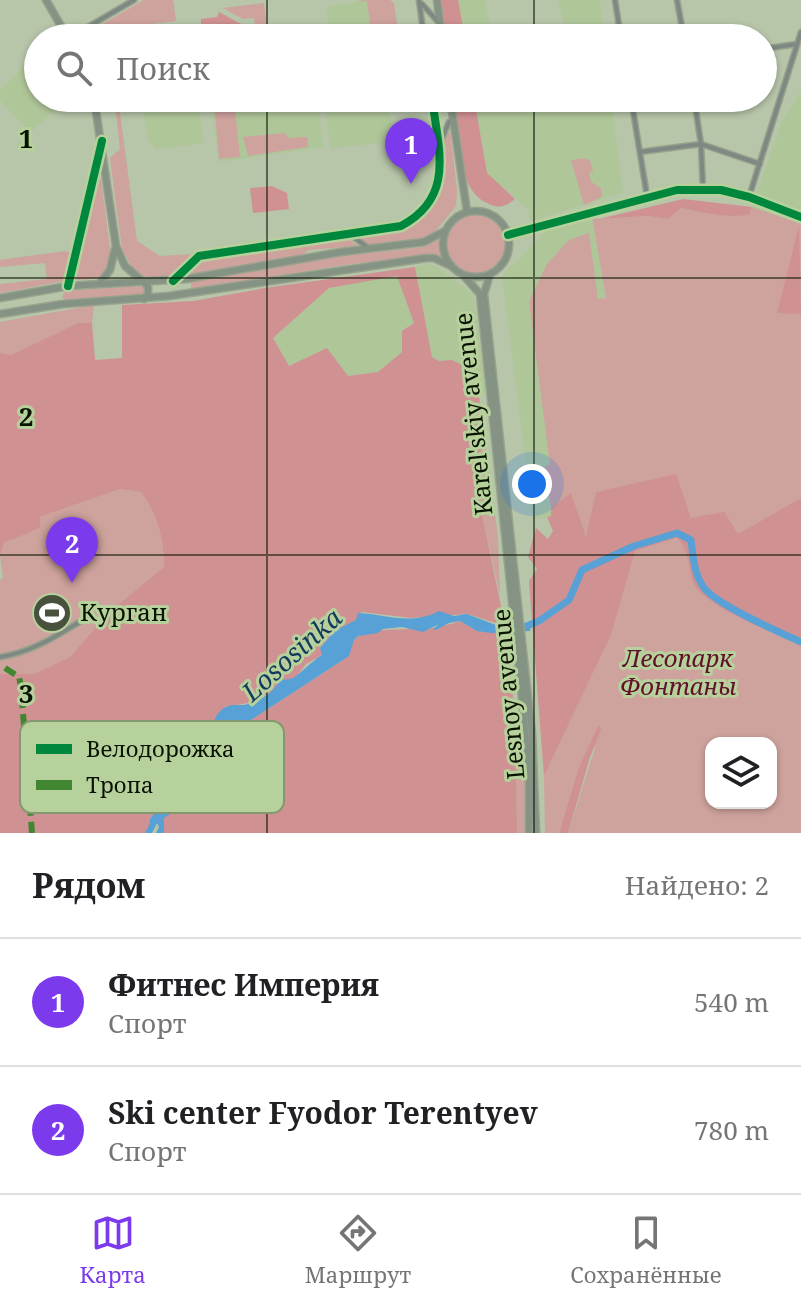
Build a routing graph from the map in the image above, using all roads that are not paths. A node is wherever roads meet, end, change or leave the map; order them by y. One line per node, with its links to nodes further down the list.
1 (46, 0): 7 (main road)
2 (134, 0): 8 (street)
3 (437, 0): 11 (main road)
4 (615, 0): 12 (street)
5 (677, 0): 13 (street)
6 (420, 1): 9 (street); 10 (street)
7 (60, 24)
8 (92, 24)
9 (422, 24)
10 (440, 24)
11 (441, 24)
12 (619, 24)
13 (681, 24)
14 (801, 32): 15 (street)
15 (797, 44): 16 (street); 17 (street)
16 (777, 47)
17 (777, 109)
18 (97, 112): 25 (main road)
19 (434, 112): 27 (street)
20 (452, 112): 24 (main road)
21 (633, 112): 28 (street)
22 (696, 112): 26 (street)
23 (776, 112): 29 (street)
24 (453, 120): 27 (street); 33 (main road)
25 (102, 141): 39 (main road); 51 (street)
26 (701, 144): 28 (street); 29 (street); 30 (street)
27 (438, 148): 36 (street)
28 (640, 152): 31 (street)
29 (760, 164): 32 (street)
30 (703, 189): 31 (street); 32 (street)
31 (647, 196): 37 (street)
32 (749, 197): 34 (street)
33 (467, 211): 35 (main road); 37 (main road)
34 (801, 217)
35 (445, 231): 38 (main road); 43 (main road)
36 (348, 233): 40 (street); 48 (street)
37 (508, 235): 44 (main road)
38 (401, 245): 40 (main road); 41 (main road)
39 (116, 246): 49 (main road); 50 (main road)
40 (368, 249): 42 (main road)
41 (402, 261): 43 (main road); 47 (main road)
42 (263, 266): 46 (main road); 47 (main road)
43 (451, 266): 45 (main road)
44 (490, 274): 45 (main road); 57 (main road, Karel'skiy avenue)
45 (464, 276): 57 (main road, Karel'skiy avenue)
46 (186, 279): 48 (main road); 52 (main road)
47 (266, 280): 52 (main road)
48 (173, 281): 49 (main road)
49 (144, 283): 50 (main road); 54 (main road)
50 (99, 284): 51 (main road)
51 (65, 287): 53 (main road); 55 (main road)
52 (186, 293): 54 (main road)
53 (0, 298)
54 (144, 299): 55 (main road)
55 (63, 304): 56 (main road)
56 (0, 314)
57 (497, 440): 58 (main road, Karel'skiy avenue)
58 (510, 553): 61 (main road, Lesnoy avenue)
59 (86, 618): 60 (street)
60 (0, 657)
61 (524, 687): 62 (main road, Lesnoy avenue); 63 (main road, Lesnoy avenue)
62 (529, 833)
63 (536, 833)

